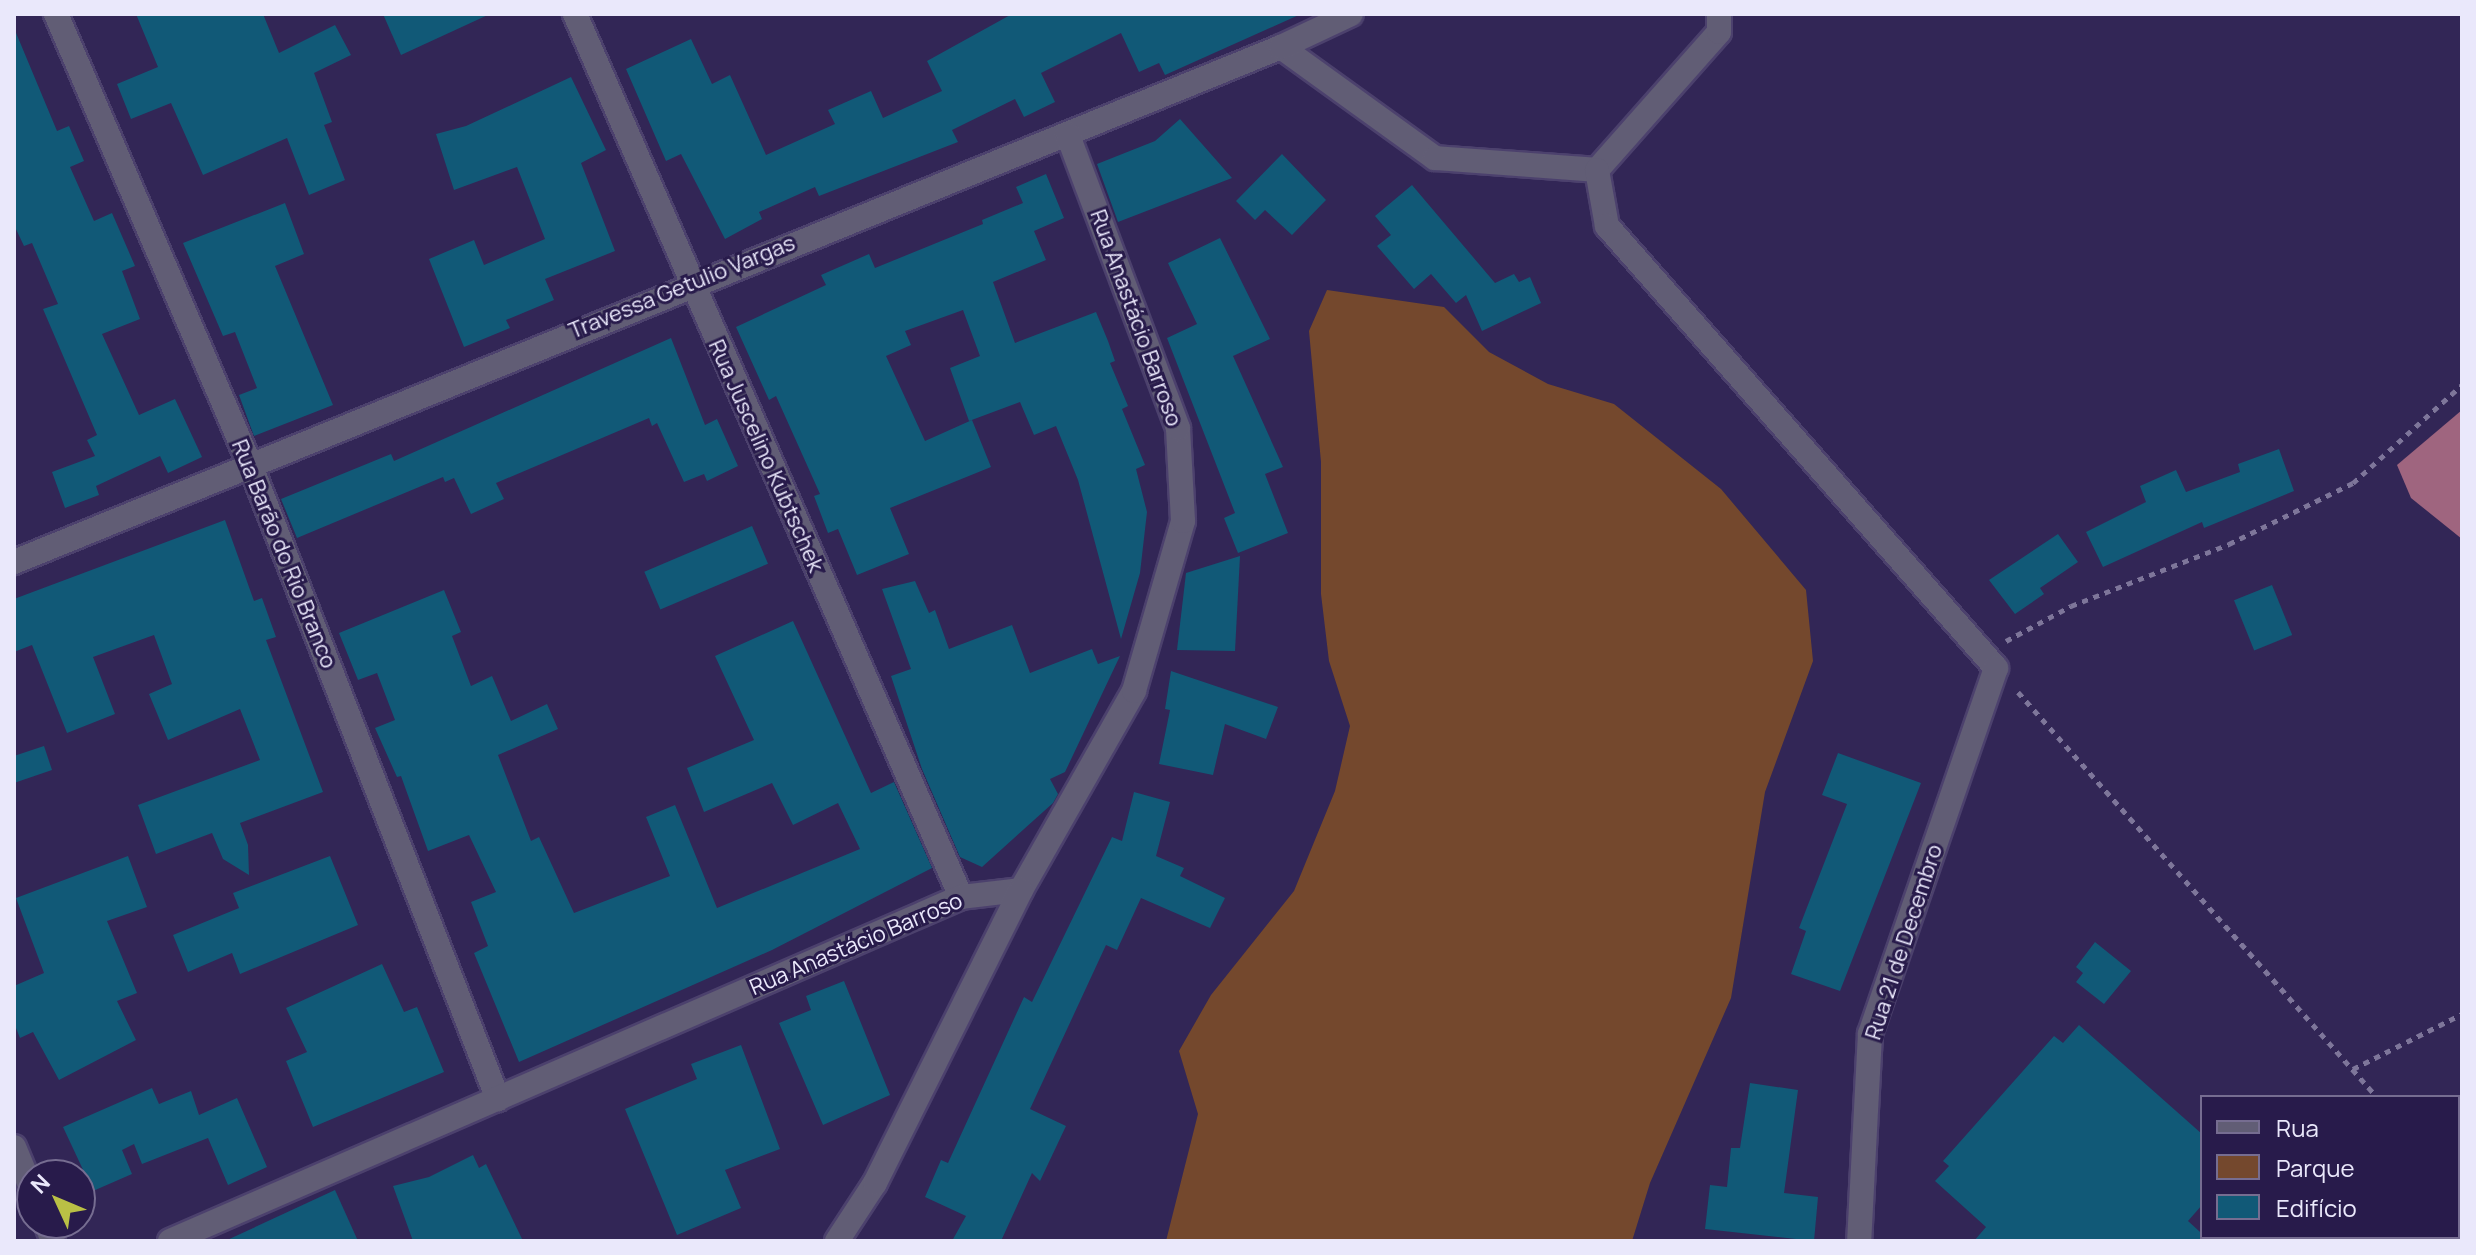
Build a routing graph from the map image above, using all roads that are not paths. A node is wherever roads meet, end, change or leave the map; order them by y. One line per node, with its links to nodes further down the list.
1 (56, 14): 9 (street, Rua Barão do Rio Branco)
2 (575, 14): 8 (street, Rua Juscelino Kubtschek)
3 (1351, 14): 5 (street, Travessa Getulio Vargas)
4 (1719, 14): 7 (street)
5 (1281, 47): 6 (street, Travessa Getulio Vargas); 7 (street)
6 (1068, 135): 8 (street, Travessa Getulio Vargas); 11 (street, Rua Anastácio Barroso)
7 (1597, 170): 16 (street, Rua 21 de Decembro)
8 (690, 283): 9 (street, Travessa Getulio Vargas); 12 (street, Rua Juscelino Kubtschek)
9 (250, 464): 10 (street, Travessa Getulio Vargas); 13 (street, Rua Barão do Rio Branco)
10 (14, 562)
11 (1021, 890): 12 (street, Rua Anastácio Barroso); 15 (street)
12 (961, 897): 13 (street, Rua Anastácio Barroso)
13 (498, 1099): 14 (street, Rua Anastácio Barroso)
14 (170, 1241)
15 (837, 1241)
16 (1859, 1241)

